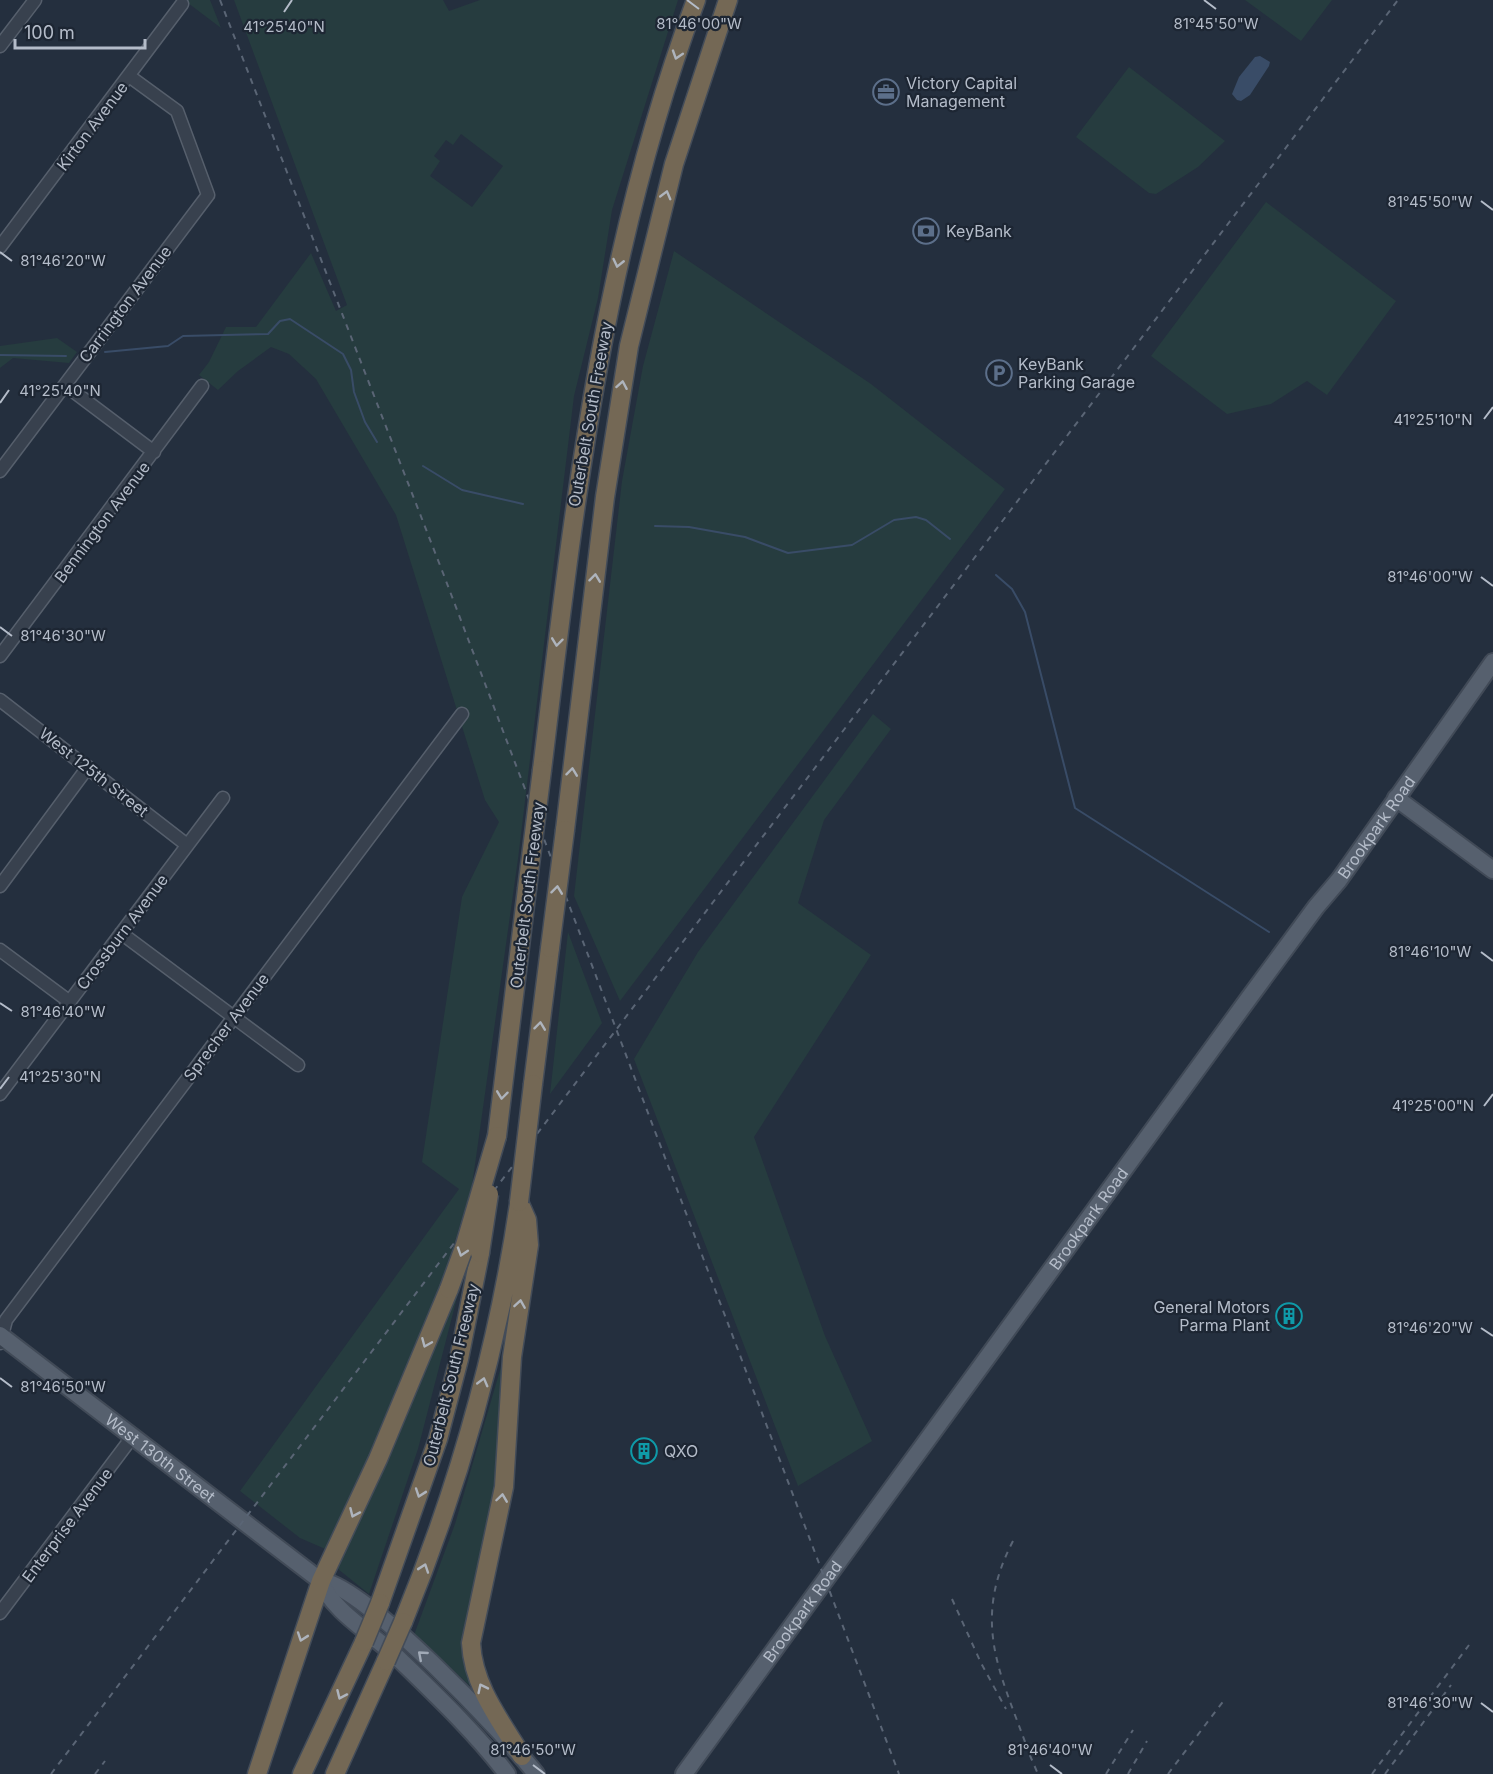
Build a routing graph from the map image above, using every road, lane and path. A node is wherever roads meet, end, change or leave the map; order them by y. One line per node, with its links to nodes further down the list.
1 (35, 0): 5 (street)
2 (728, 0): 30 (highway, Outerbelt South Freeway, one-way to 2, bridge)
3 (694, 3): 29 (highway, Outerbelt South Freeway, one-way to 29, bridge)
4 (182, 4): 6 (street, Kirton Avenue)
5 (0, 46)
6 (129, 76): 7 (street, Kirton Avenue); 8 (street, Carrington Avenue)
7 (0, 247)
8 (65, 385): 10 (street); 11 (street, Carrington Avenue)
9 (202, 386): 10 (street, Bennington Avenue)
10 (154, 452): 12 (street, Bennington Avenue)
11 (0, 471)
12 (5, 641): 13 (street, Bennington Avenue)
13 (0, 656)
14 (1493, 662): 19 (main road, Brookpark Road)
15 (0, 700): 17 (street, West 125th Street)
16 (462, 714): 26 (street, Sprecher Avenue)
17 (88, 767): 20 (street, West 125th Street); 22 (street)
18 (223, 798): 20 (street, Crossburn Avenue)
19 (1396, 798): 21 (main road); 41 (main road, Brookpark Road)
20 (187, 845): 23 (street, Crossburn Avenue)
21 (1493, 870)
22 (0, 886)
23 (121, 933): 25 (street, Crossburn Avenue); 26 (street)
24 (0, 950): 25 (street)
25 (70, 1002): 28 (street, Crossburn Avenue)
26 (235, 1016): 27 (street); 31 (street, Sprecher Avenue)
27 (298, 1065)
28 (0, 1094)
29 (497, 1133): 33 (highway, one-way to 33, bridge); 38 (highway, Outerbelt South Freeway, one-way to 38, bridge)
30 (519, 1202): 35 (highway, one-way to 30); 39 (highway, Outerbelt South Freeway, one-way to 30, bridge)
31 (1, 1339): 32 (main road, West 130th Street)
32 (133, 1436): 33 (main road, West 130th Street); 34 (street, Enterprise Avenue)
33 (321, 1581): 35 (main road, West 130th Street, one-way to 33); 36 (main road, West 130th Street); 37 (highway, one-way to 37)
34 (0, 1613)
35 (522, 1756): 36 (main road); 40 (main road, West 130th Street)
36 (505, 1771)
37 (257, 1774)
38 (302, 1774)
39 (335, 1774)
40 (536, 1774)
41 (684, 1774)

